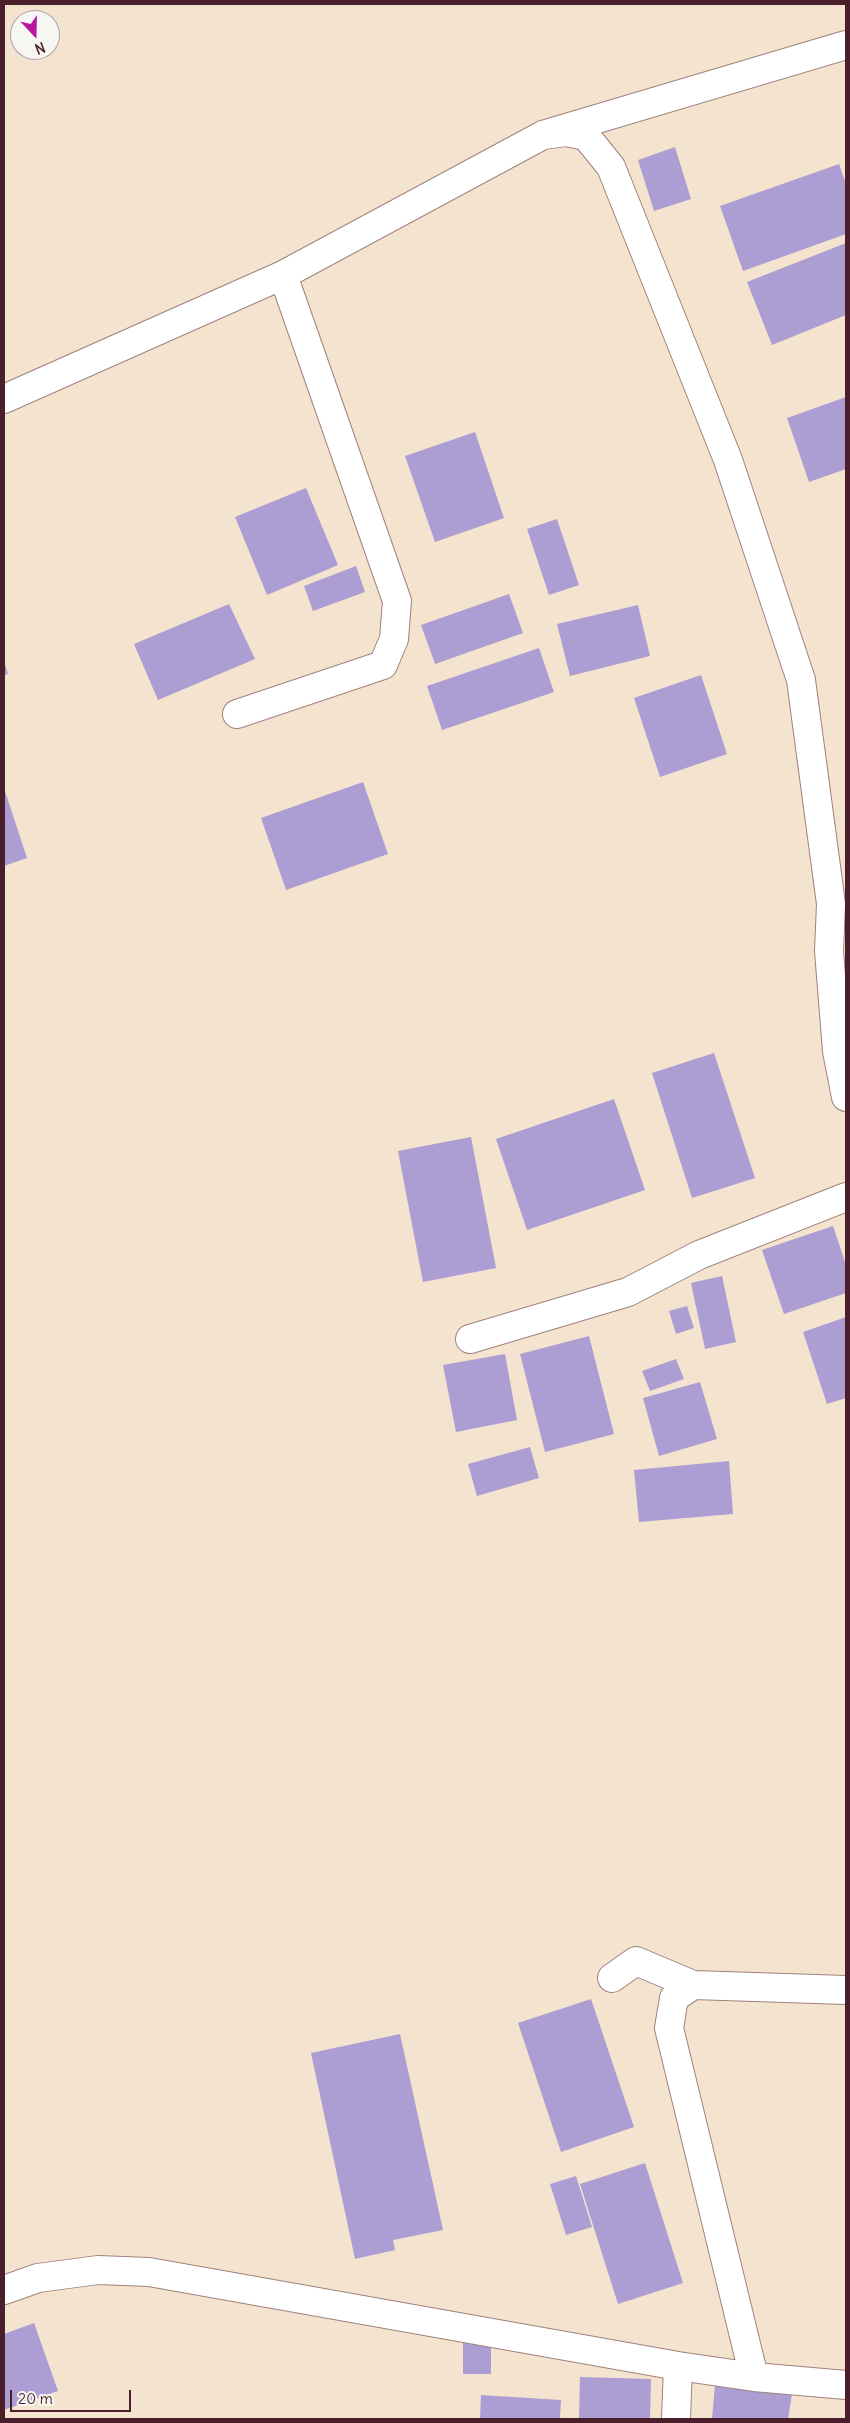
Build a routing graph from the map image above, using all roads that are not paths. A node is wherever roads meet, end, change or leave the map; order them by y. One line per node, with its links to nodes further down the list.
1 (846, 45): 2 (street)
2 (543, 135): 3 (street); 6 (street)
3 (283, 275): 4 (street); 5 (street)
4 (4, 398)
5 (237, 714)
6 (839, 900): 7 (street)
7 (846, 1096)
8 (846, 1197): 9 (street)
9 (470, 1339)
10 (612, 1978): 11 (street)
11 (693, 1984): 12 (street); 15 (street)
12 (846, 1990)
13 (4, 2290): 14 (street)
14 (678, 2366): 15 (street); 17 (street)
15 (754, 2377): 16 (street)
16 (846, 2385)
17 (676, 2419)

